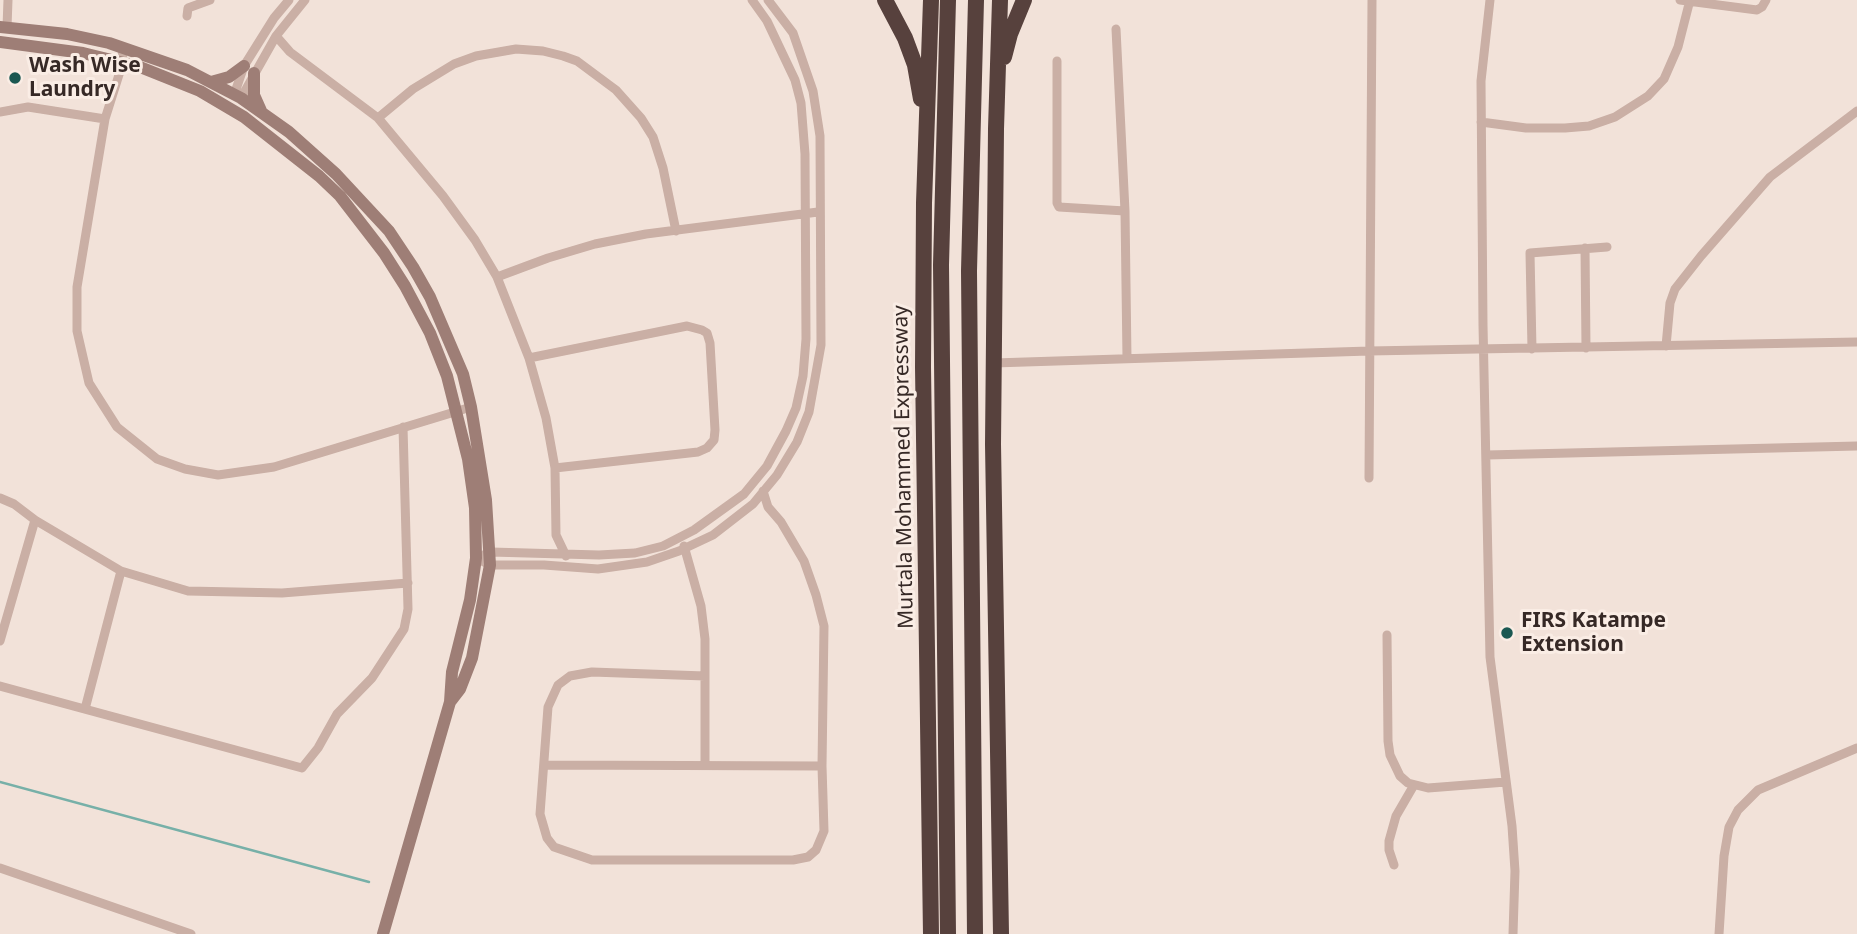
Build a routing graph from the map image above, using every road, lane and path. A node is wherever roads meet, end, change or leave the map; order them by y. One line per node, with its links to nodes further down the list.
1 (8, 0): 18 (street)
2 (210, 0): 17 (street)
3 (289, 0): 28 (street)
4 (305, 0): 20 (street)
5 (752, 0): 43 (street)
6 (768, 0): 42 (street)
7 (885, 0): 40 (highway)
8 (931, 0): 40 (highway, Murtala Mohammed Expressway)
9 (948, 0): 95 (highway, Murtala Mohammed Expressway)
10 (976, 0): 96 (highway)
11 (1000, 0): 39 (highway)
12 (1024, 0): 39 (highway)
13 (1372, 0): 53 (street)
14 (1490, 0): 38 (street)
15 (1687, 0): 16 (street); 38 (street)
16 (1766, 0)
17 (187, 16)
18 (3, 27): 22 (street); 23 (street)
19 (1116, 29): 41 (street)
20 (276, 36): 24 (street); 25 (street)
21 (0, 42): 22 (street)
22 (14, 43): 27 (street)
23 (122, 48): 27 (street); 29 (street)
24 (267, 50): 25 (street); 28 (street)
25 (290, 52): 36 (street)
26 (1057, 61): 41 (street)
27 (123, 62): 31 (street); 37 (street)
28 (249, 69): 29 (street); 30 (street); 34 (street)
29 (211, 82): 30 (street)
30 (237, 98): 31 (street); 34 (street); 35 (street)
31 (222, 102): 35 (street)
32 (1857, 111): 49 (street)
33 (0, 112): 37 (street)
34 (262, 113): 57 (street)
35 (244, 117): 58 (street)
36 (379, 118): 44 (street); 47 (street)
37 (105, 119): 59 (street)
38 (1481, 122): 51 (street)
39 (996, 129): 56 (highway)
40 (924, 203): 94 (highway, Murtala Mohammed Expressway)
41 (1125, 211): 54 (street)
42 (818, 212): 43 (street); 64 (street)
43 (804, 214): 44 (street); 70 (street)
44 (676, 231): 47 (street)
45 (1608, 247): 46 (street)
46 (1585, 248): 50 (street); 52 (street)
47 (497, 277): 55 (street)
48 (1857, 342): 49 (street)
49 (1666, 346): 50 (street)
50 (1586, 348): 52 (street)
51 (1483, 349): 52 (street); 53 (street); 61 (street)
52 (1532, 349)
53 (1369, 351): 54 (street); 63 (street)
54 (1127, 358): 56 (street)
55 (529, 359): 62 (street); 62 (street)
56 (994, 363): 97 (highway)
57 (471, 407): 58 (street); 75 (street)
58 (458, 411): 59 (street); 74 (street)
59 (403, 427): 77 (street)
60 (1857, 446): 61 (street)
61 (1487, 454): 88 (street)
62 (555, 468): 69 (street)
63 (1369, 478)
64 (763, 491): 66 (street); 67 (street)
65 (0, 498): 68 (street)
66 (754, 503): 67 (street); 71 (street)
67 (768, 508): 87 (street)
68 (35, 520): 76 (street); 79 (street)
69 (556, 535): 72 (street); 73 (street)
70 (680, 538): 71 (street); 73 (street)
71 (685, 548): 75 (street); 80 (street)
72 (542, 555): 73 (street); 75 (street)
73 (566, 556)
74 (476, 558): 75 (street); 82 (street)
75 (490, 558): 82 (street)
76 (121, 571): 77 (street); 83 (street)
77 (408, 583): 83 (street)
78 (1387, 635): 89 (street)
79 (0, 641)
80 (705, 676): 85 (street); 86 (street)
81 (0, 685): 83 (street)
82 (450, 702): 93 (street)
83 (85, 709)
84 (1857, 748): 99 (street)
85 (544, 765): 86 (street); 87 (street)
86 (705, 765): 87 (street)
87 (822, 766)
88 (1506, 782): 89 (street); 98 (street)
89 (1414, 785): 90 (street)
90 (1394, 865)
91 (0, 868): 92 (street)
92 (191, 934)
93 (383, 934)
94 (931, 934)
95 (948, 934)
96 (975, 934)
97 (1001, 934)
98 (1513, 934)
99 (1719, 934)

